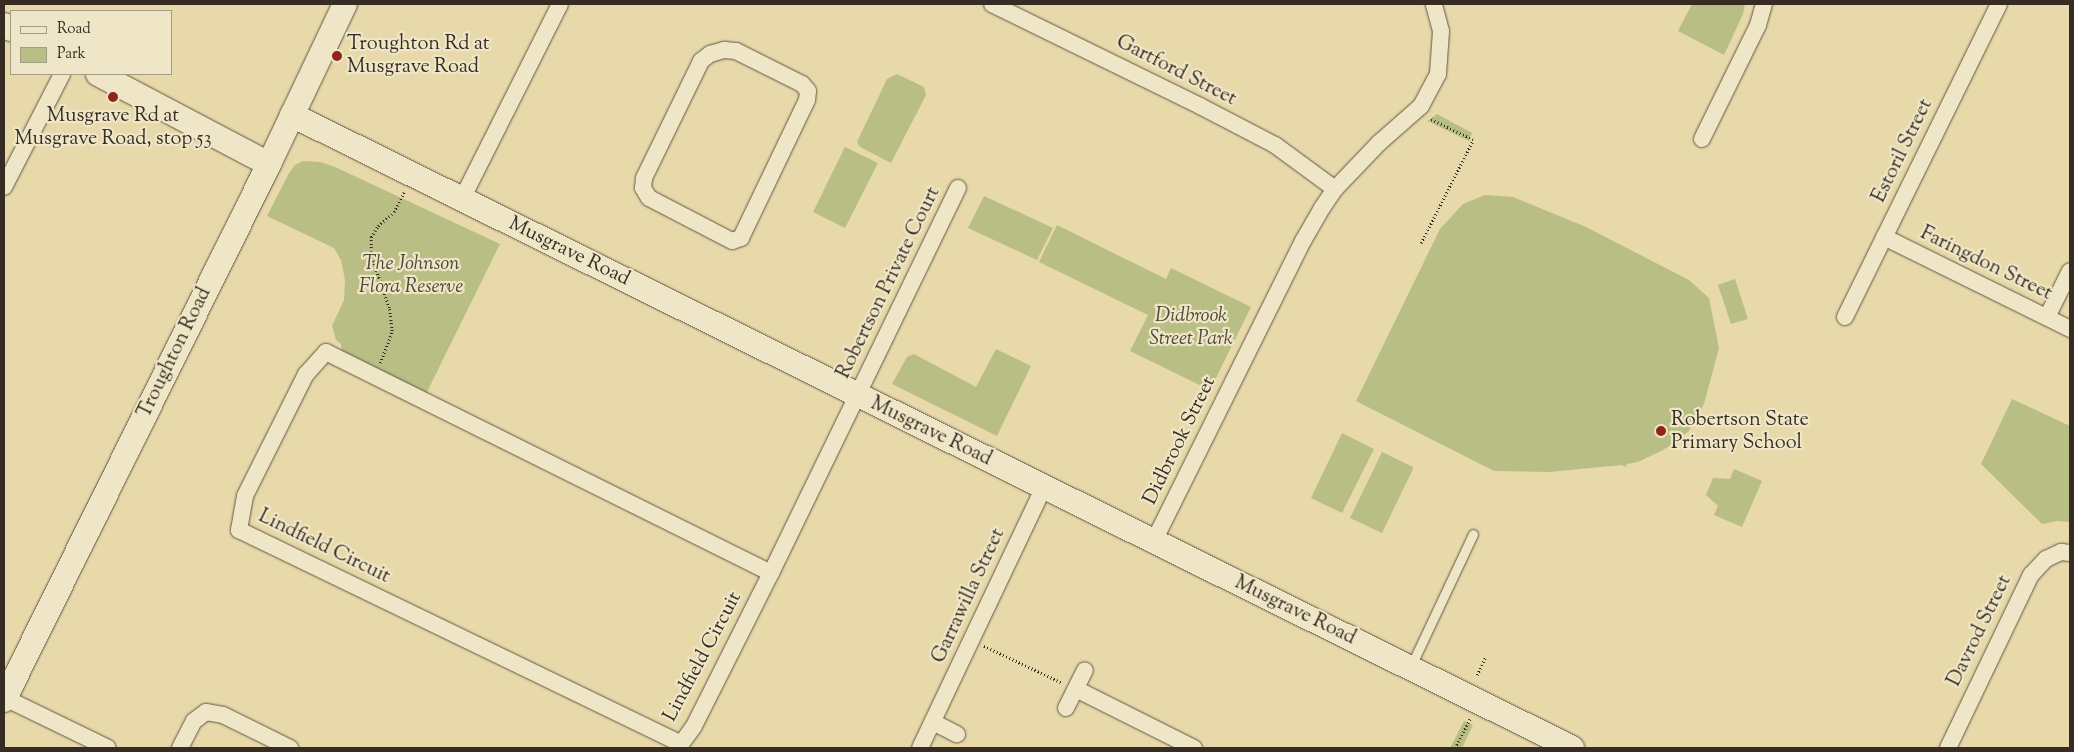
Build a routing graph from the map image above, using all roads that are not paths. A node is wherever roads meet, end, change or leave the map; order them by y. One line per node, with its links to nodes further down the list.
1 (345, 4): 9 (street, Troughton Road)
2 (560, 4): 15 (street)
3 (992, 4): 14 (street, Gartford Street)
4 (1434, 4): 14 (street, Didbrook Street)
5 (1764, 4): 10 (street)
6 (1999, 4): 16 (street, Estoril Street)
7 (61, 75): 12 (street)
8 (100, 75): 11 (street)
9 (292, 115): 11 (street, Troughton Road); 15 (street, Musgrave Road)
10 (1702, 138)
11 (269, 164): 31 (street, Troughton Road)
12 (4, 187)
13 (958, 188): 22 (street, Robertson Private Court)
14 (1335, 189): 25 (street, Didbrook Street)
15 (462, 199): 22 (street, Musgrave Road)
16 (1884, 237): 19 (street, Estoril Street); 20 (street, Faringdon Street)
17 (732, 241): 17 (street)
18 (2070, 271): 20 (street)
19 (1845, 316)
20 (2047, 317): 21 (street, Faringdon Street)
21 (2070, 329)
22 (858, 396): 23 (street, Musgrave Road); 27 (street, Lindfield Circuit)
23 (1044, 487): 25 (street, Musgrave Road); 33 (street, Garrawilla Street)
24 (1473, 534): 28 (lane)
25 (1154, 541): 28 (street, Musgrave Road)
26 (2070, 552): 41 (street, Davrod Street)
27 (771, 573): 27 (street, Lindfield Circuit)
28 (1410, 668): 40 (street, Musgrave Road)
29 (1085, 670): 30 (street)
30 (1076, 690): 32 (street); 39 (street)
31 (4, 699): 35 (street)
32 (1066, 708)
33 (933, 722): 34 (street); 38 (street, Garrawilla Street)
34 (957, 734)
35 (108, 748)
36 (180, 748): 37 (street)
37 (290, 748)
38 (920, 748)
39 (1194, 748)
40 (1572, 748)
41 (1948, 748)

